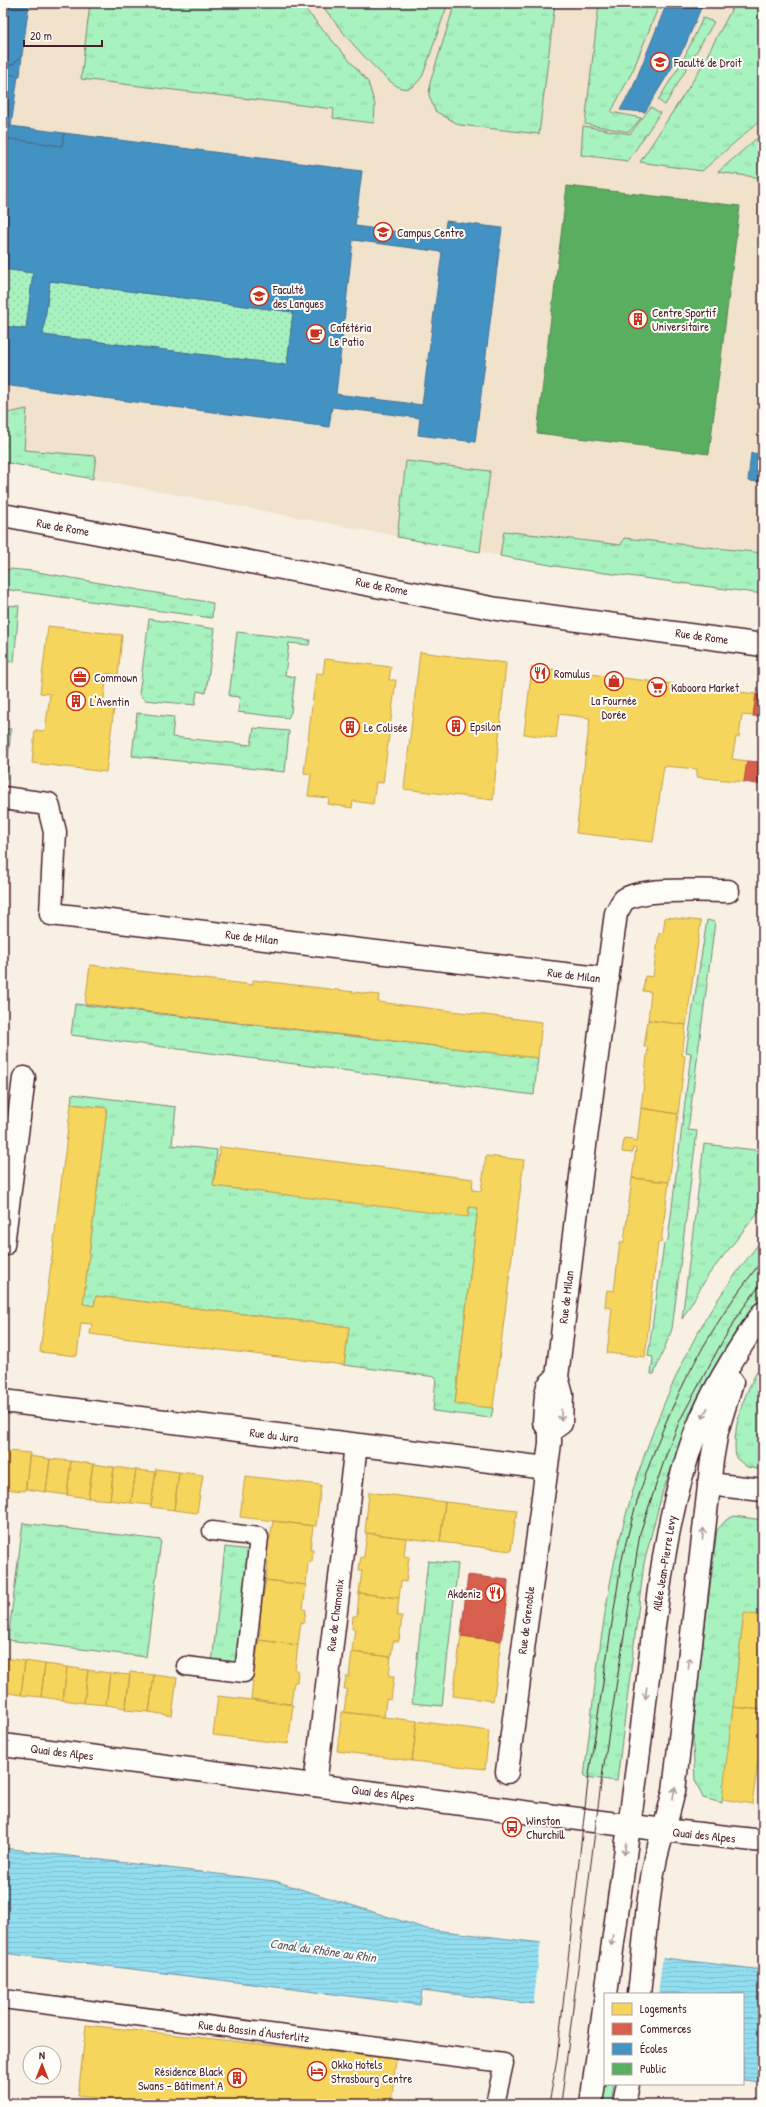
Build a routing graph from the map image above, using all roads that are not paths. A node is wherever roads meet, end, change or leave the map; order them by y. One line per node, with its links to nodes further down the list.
1 (3, 515): 2 (street, Rue de Rome)
2 (763, 645)
3 (3, 798): 5 (street, Rue de Milan)
4 (728, 890): 5 (street, Rue de Milan)
5 (608, 979): 11 (street, Rue de Milan)
6 (24, 1078): 7 (street)
7 (3, 1245)
8 (761, 1316): 12 (street, Allée Jean-Pierre Levy); 19 (street, Allée Jean-Pierre Levy, one-way to 19)
9 (3, 1401): 10 (street, Rue du Jura)
10 (356, 1445): 11 (street, Rue du Jura); 18 (street, Rue de Chamonix)
11 (546, 1468): 17 (street, Rue de Grenoble)
12 (709, 1484): 13 (street); 20 (street, Allée Jean-Pierre Levy, one-way to 12)
13 (763, 1490)
14 (212, 1531): 15 (street)
15 (186, 1666)
16 (3, 1745): 18 (street, Quai des Alpes)
17 (507, 1772)
18 (315, 1785): 19 (street, Quai des Alpes)
19 (628, 1826): 20 (street, Quai des Alpes); 22 (street, Allée Jean-Pierre Levy, one-way to 22)
20 (664, 1830): 21 (street, Quai des Alpes); 23 (street, Allée Jean-Pierre Levy)
21 (763, 1841)
22 (606, 1993)
23 (639, 1993)
24 (3, 1998): 27 (street, Rue du Bassin d'Austerlitz)
25 (604, 2011): 28 (street)
26 (628, 2085): 29 (street)
27 (495, 2104)
28 (591, 2104)
29 (624, 2104)

